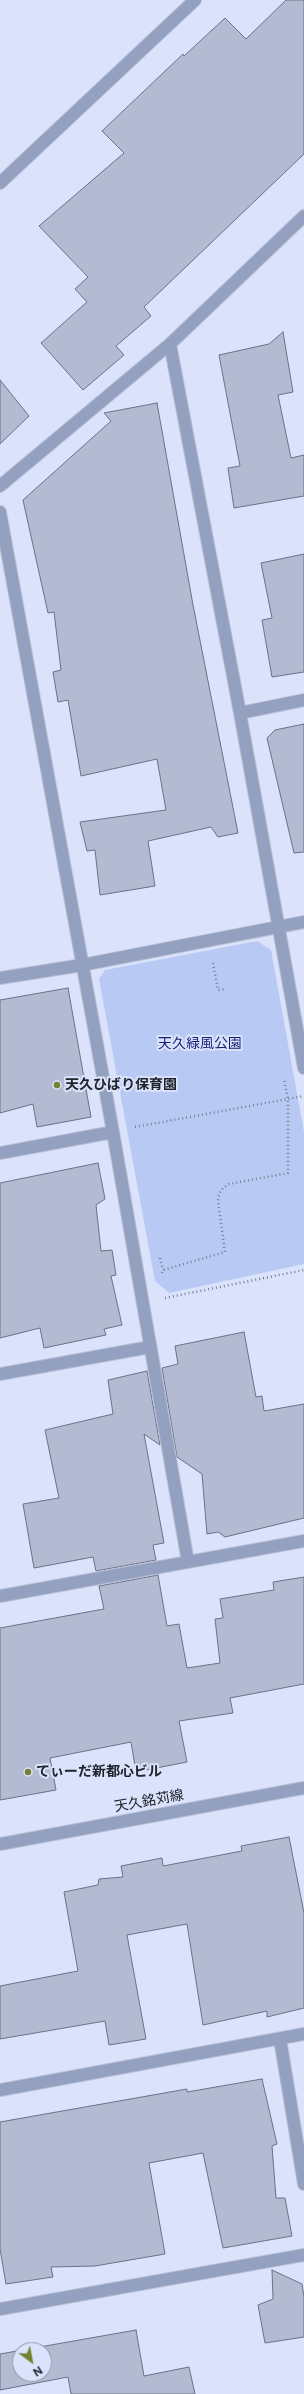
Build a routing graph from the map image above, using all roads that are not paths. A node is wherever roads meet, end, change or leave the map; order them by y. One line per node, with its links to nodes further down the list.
1 (195, 0): 2 (street)
2 (0, 183)
3 (304, 216): 4 (street)
4 (170, 344): 5 (street); 8 (street)
5 (0, 486)
6 (0, 512): 11 (street)
7 (304, 700): 8 (street)
8 (240, 712): 10 (street)
9 (304, 922): 10 (street)
10 (278, 927): 11 (street); 13 (street)
11 (82, 965): 12 (street); 14 (street)
12 (0, 978)
13 (304, 1068)
14 (113, 1132): 15 (street); 16 (street)
15 (0, 1152)
16 (150, 1347): 17 (street); 19 (street)
17 (0, 1374)
18 (304, 1541): 19 (street)
19 (188, 1562): 20 (street)
20 (0, 1596)
21 (304, 1788): 22 (street, 天久銘苅線)
22 (0, 1844)
23 (304, 2034): 24 (street)
24 (280, 2039): 25 (street); 26 (street)
25 (0, 2090)
26 (304, 2184)
27 (304, 2255): 28 (street)
28 (0, 2309)

